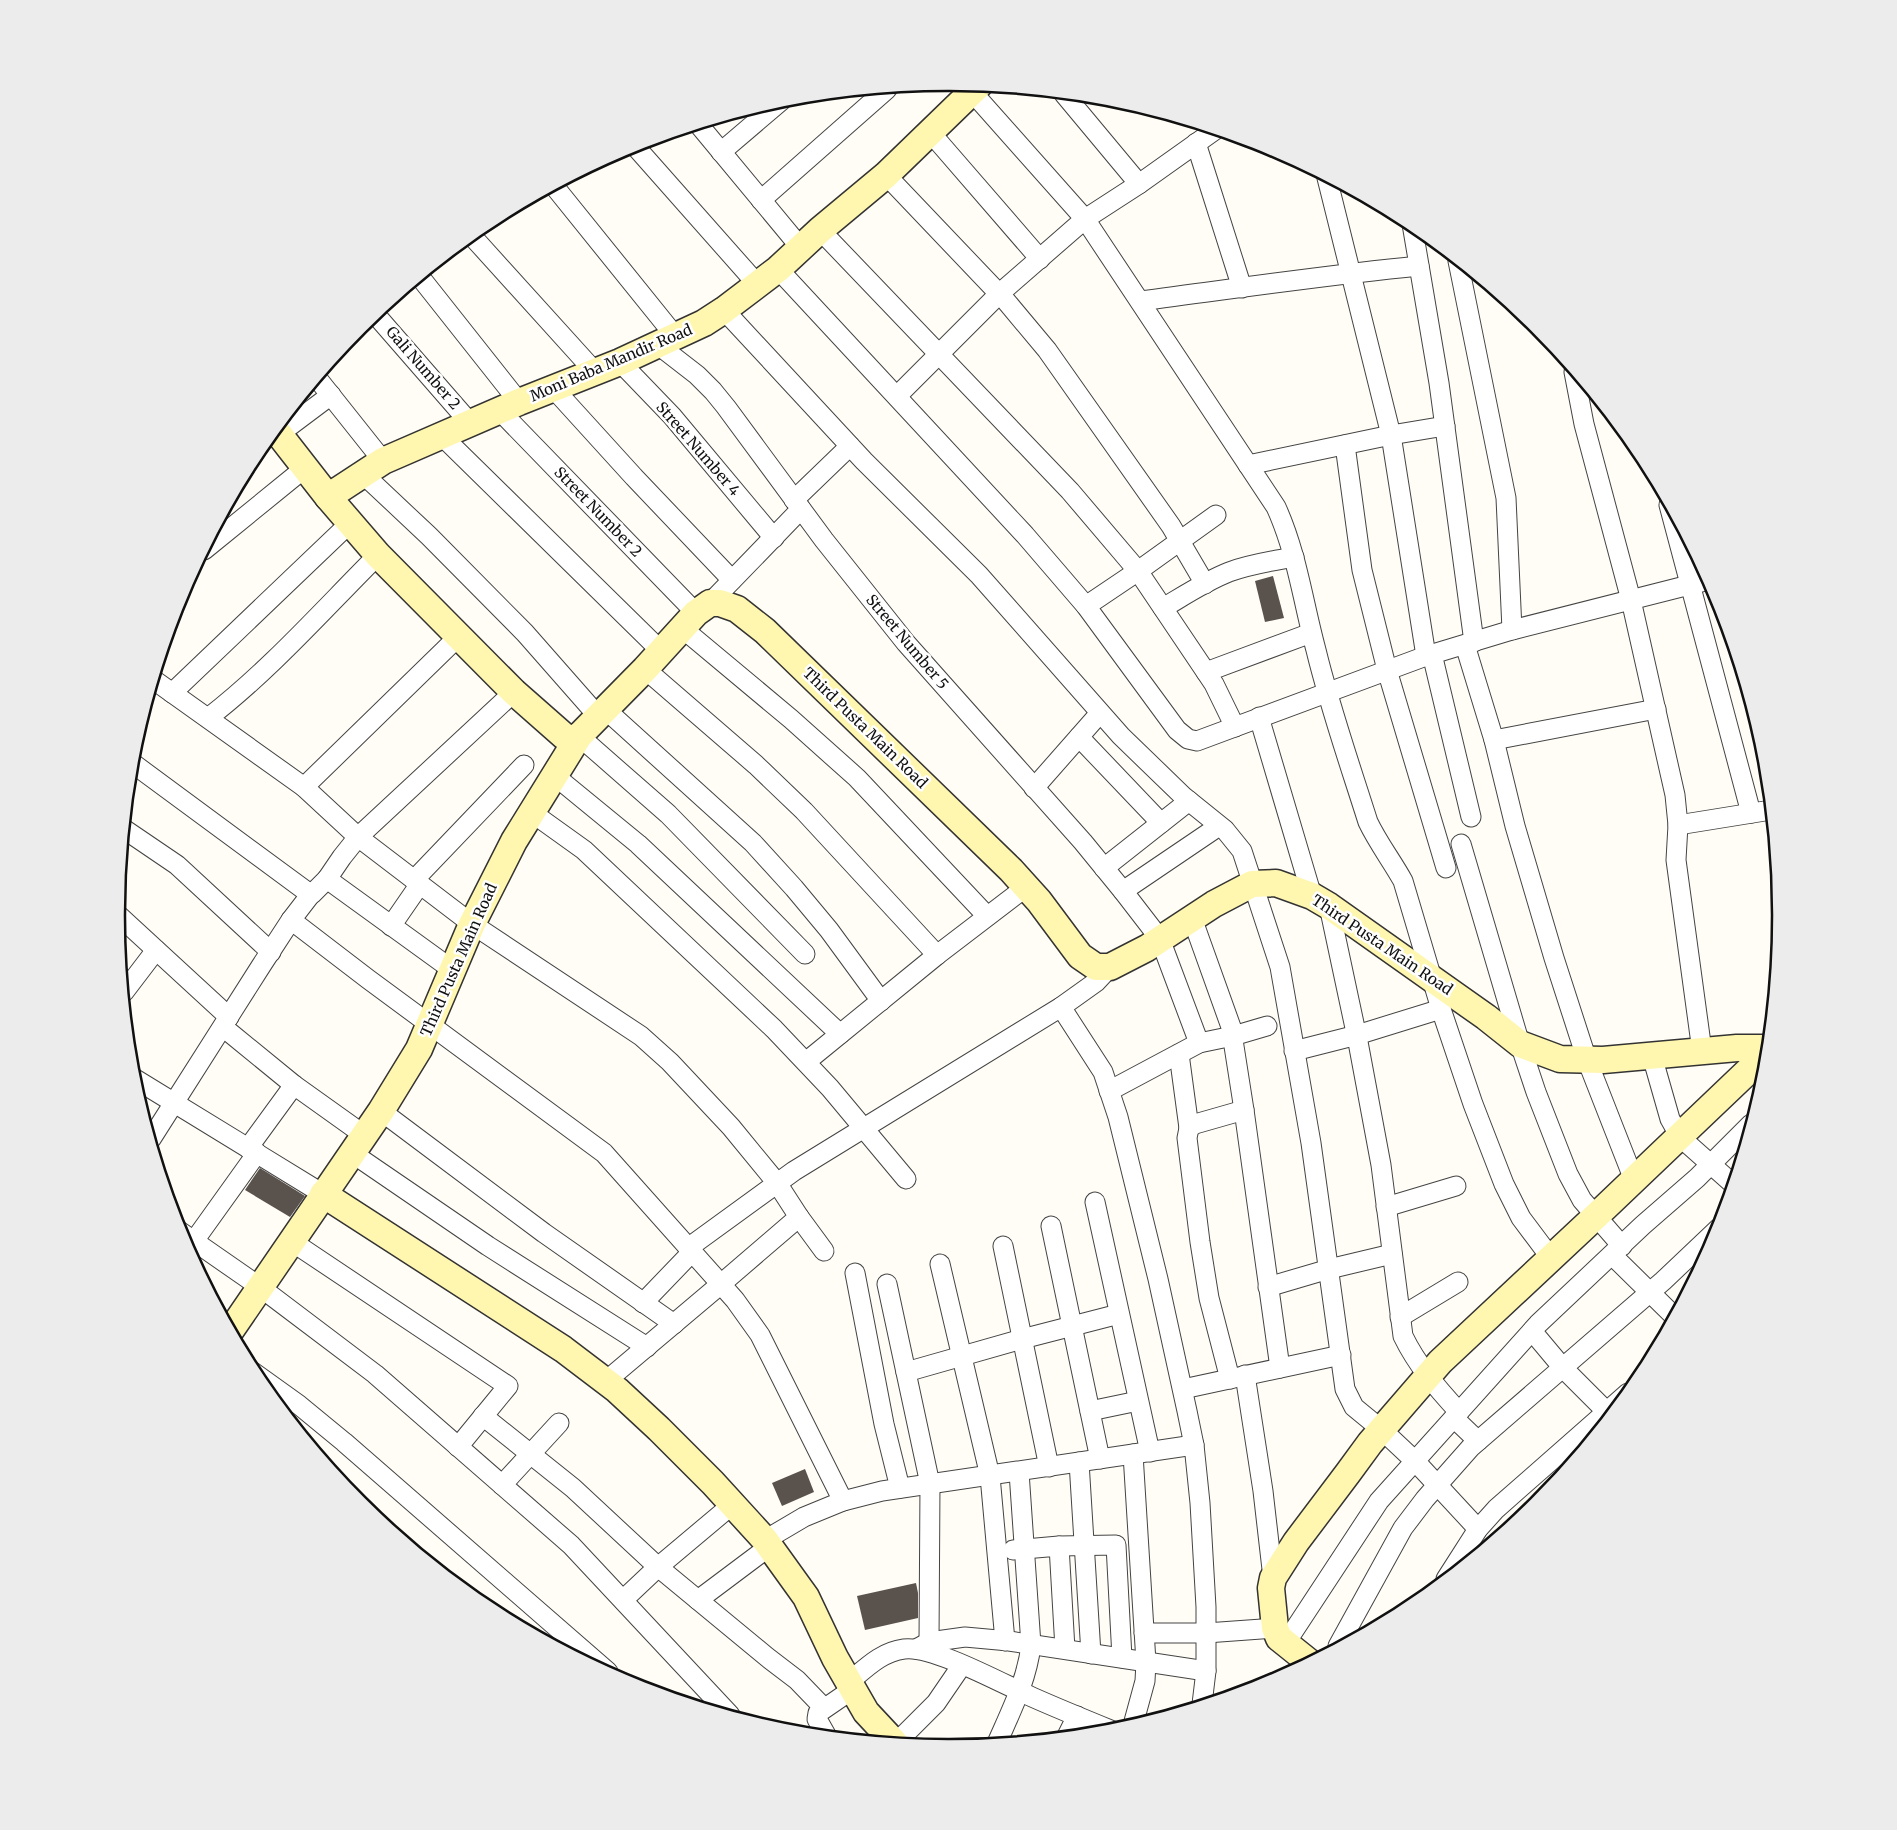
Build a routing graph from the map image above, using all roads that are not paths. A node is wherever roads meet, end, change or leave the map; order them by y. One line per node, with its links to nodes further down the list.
1 (968, 92): 7 (street, Moni Baba Mandir Road)
2 (976, 92): 16 (street)
3 (880, 94): 15 (street)
4 (1069, 100): 12 (street)
5 (769, 111): 10 (street)
6 (702, 129): 10 (street)
7 (930, 132): 11 (street, Moni Baba Mandir Road); 21 (street)
8 (1205, 133): 12 (street); 28 (street)
9 (640, 151): 27 (street)
10 (721, 152): 15 (street)
11 (886, 175): 17 (street, Moni Baba Mandir Road); 29 (street)
12 (1139, 184): 16 (street)
13 (1329, 185): 25 (street)
14 (557, 191): 33 (street, Street Number 5)
15 (761, 200): 20 (street)
16 (1085, 219): 21 (street); 30 (street)
17 (820, 230): 20 (street, Moni Baba Mandir Road); 34 (street)
18 (1414, 236): 22 (street)
19 (476, 241): 36 (street)
20 (801, 248): 23 (street, Moni Baba Mandir Road)
21 (1040, 259): 29 (street)
22 (1419, 266): 25 (street); 45 (street)
23 (778, 269): 27 (street, Moni Baba Mandir Road); 41 (street)
24 (1460, 269): 72 (street)
25 (1351, 273): 28 (street); 48 (street)
26 (423, 281): 42 (street, Street Number 2)
27 (757, 284): 31 (street, Moni Baba Mandir Road)
28 (1242, 288): 30 (street)
29 (999, 294): 34 (street); 59 (street)
30 (1140, 301): 51 (street)
31 (724, 310): 33 (street, Moni Baba Mandir Road); 50 (street)
32 (380, 320): 43 (street, Gali Number 2)
33 (666, 340): 35 (street, Moni Baba Mandir Road); 55 (street, Street Number 5)
34 (939, 354): 41 (street); 64 (street)
35 (620, 362): 36 (street, Moni Baba Mandir Road); 58 (street, Street Number 4)
36 (594, 372): 39 (street, Moni Baba Mandir Road)
37 (321, 382): 40 (street)
38 (1576, 382): 68 (street)
39 (554, 389): 42 (street, Moni Baba Mandir Road); 65 (street)
40 (331, 395): 44 (street); 53 (street)
41 (897, 396): 69 (street)
42 (509, 407): 43 (street, Moni Baba Mandir Road); 71 (street, Street Number 2)
43 (470, 423): 46 (street, Moni Baba Mandir Road)
44 (287, 425)
45 (1444, 426): 48 (street); 75 (street)
46 (441, 434): 53 (street, Moni Baba Mandir Road); 77 (street)
47 (280, 435): 52 (street)
48 (1391, 435): 49 (street); 76 (street)
49 (1345, 445): 51 (street); 78 (street)
50 (850, 446): 55 (street); 86 (street)
51 (1248, 465): 62 (street)
52 (306, 467): 54 (street); 60 (street)
53 (372, 467): 54 (street, Moni Baba Mandir Road); 85 (street)
54 (328, 497): 57 (street)
55 (798, 505): 58 (street); 97 (street, Street Number 5)
56 (1216, 515): 59 (street)
57 (350, 523): 61 (street); 82 (street)
58 (774, 538): 65 (street)
59 (1179, 540): 64 (street); 67 (street)
60 (215, 541)
61 (378, 555): 74 (street); 88 (street)
62 (1294, 557): 67 (street); 73 (street)
63 (1691, 559): 66 (street)
64 (1138, 571): 69 (street); 70 (street)
65 (732, 580): 71 (street)
66 (1700, 582): 68 (street); 101 (street)
67 (1205, 584): 70 (street)
68 (1631, 600): 72 (street); 84 (street)
69 (1086, 606): 89 (street)
70 (1163, 608): 79 (street)
71 (696, 615): 77 (street, Third Pusta Main Road); 114 (street, Third Pusta Main Road); 118 (street, Street Number 2)
72 (1512, 630): 75 (street)
73 (1311, 633): 79 (street); 83 (street)
74 (459, 636): 81 (street); 96 (street)
75 (1469, 644): 76 (street); 92 (street)
76 (1429, 655): 78 (street); 102 (street)
77 (653, 660): 85 (street, Third Pusta Main Road); 128 (street)
78 (1387, 670): 83 (street); 110 (street)
79 (1206, 672): 89 (street)
80 (158, 683): 82 (street)
81 (514, 692): 90 (street); 107 (street)
82 (172, 693): 88 (street)
83 (1327, 693): 87 (street); 131 (street)
84 (1656, 709): 92 (street); 104 (street)
85 (602, 712): 90 (street, Third Pusta Main Road); 133 (street)
86 (1100, 713): 91 (street); 98 (street)
87 (1259, 717): 89 (street); 117 (street)
88 (208, 718): 96 (street)
89 (1235, 727)
90 (579, 736): 95 (street, Third Pusta Main Road); 127 (street)
91 (1079, 737): 97 (street); 103 (street)
92 (1494, 740): 149 (street)
93 (524, 765): 112 (street)
94 (139, 768): 116 (street)
95 (555, 776): 100 (street, Third Pusta Main Road); 139 (street)
96 (304, 787): 107 (street)
97 (1034, 788): 109 (street, Street Number 5)
98 (1189, 801): 103 (street); 105 (street)
99 (1765, 811): 101 (street)
100 (530, 812): 122 (street, Third Pusta Main Road); 151 (street)
101 (1751, 813): 104 (street)
102 (1471, 817)
103 (1161, 823): 109 (street)
104 (1678, 825): 146 (street)
105 (1220, 826): 113 (street); 115 (street)
106 (130, 833): 126 (street)
107 (358, 837): 111 (street); 112 (street)
108 (1461, 844): 143 (street)
109 (1104, 868): 115 (street, Street Number 5)
110 (1446, 868)
111 (328, 879): 116 (street); 123 (street)
112 (417, 882): 122 (street); 123 (street)
113 (1252, 884): 117 (street, Third Pusta Main Road); 119 (street, Third Pusta Main Road); 145 (street)
114 (1026, 887): 118 (street); 129 (street, Third Pusta Main Road)
115 (1124, 891): 124 (street, Street Number 5)
116 (311, 894): 120 (street)
117 (1321, 901): 131 (street, Third Pusta Main Road); 140 (street)
118 (987, 916): 128 (street)
119 (1192, 918): 124 (street, Third Pusta Main Road); 141 (street)
120 (291, 920): 126 (street); 137 (street)
121 (125, 922): 125 (street)
122 (472, 924): 130 (street, Third Pusta Main Road); 169 (street)
123 (391, 926): 130 (street)
124 (1160, 939): 129 (street, Third Pusta Main Road); 142 (street, Street Number 5)
125 (156, 950): 132 (street); 136 (street)
126 (270, 952): 136 (street)
127 (805, 954)
128 (937, 955): 133 (street)
129 (1110, 967): 134 (street)
130 (454, 971): 137 (street, Third Pusta Main Road)
131 (1431, 979): 135 (street); 143 (street, Third Pusta Main Road)
132 (129, 986)
133 (881, 1001): 139 (street)
134 (1061, 1007): 154 (street); 158 (street)
135 (1441, 1008): 140 (street); 186 (street)
136 (226, 1022): 153 (street); 155 (street)
137 (431, 1025): 157 (street, Third Pusta Main Road); 182 (street)
138 (1267, 1026): 141 (street)
139 (840, 1034): 151 (street)
140 (1357, 1035): 145 (street); 173 (street)
141 (1232, 1036): 142 (street); 156 (street)
142 (1198, 1043): 147 (street)
143 (1520, 1044): 149 (street, Third Pusta Main Road); 174 (street)
144 (1761, 1048): 146 (street, Third Pusta Main Road)
145 (1294, 1051): 188 (street)
146 (1702, 1051): 148 (street, Third Pusta Main Road)
147 (1179, 1054): 154 (street); 159 (street)
148 (1652, 1056): 149 (street, Third Pusta Main Road); 162 (street)
149 (1587, 1060): 167 (street)
150 (1759, 1061): 162 (street)
151 (807, 1062): 158 (street)
152 (143, 1083): 155 (street)
153 (294, 1085): 163 (street); 164 (street)
154 (1109, 1091): 215 (street)
155 (174, 1102): 161 (street); 164 (street)
156 (1244, 1110): 159 (street); 194 (street)
157 (381, 1111): 163 (street, Third Pusta Main Road); 196 (street)
158 (864, 1128): 166 (street); 169 (street)
159 (1189, 1128): 212 (street)
160 (1743, 1132): 165 (street)
161 (155, 1133)
162 (1680, 1136): 165 (street); 167 (street)
163 (358, 1144): 171 (street, Third Pusta Main Road); 205 (street)
164 (252, 1150): 171 (street); 178 (street)
165 (1711, 1164): 168 (street); 183 (street)
166 (906, 1179)
167 (1634, 1180): 174 (street)
168 (1729, 1180)
169 (777, 1183): 175 (street); 182 (street)
170 (1456, 1186): 173 (street)
171 (322, 1194): 179 (street, Third Pusta Main Road); 213 (street)
172 (1095, 1202): 198 (street)
173 (1386, 1208): 185 (street)
174 (1596, 1216): 183 (street); 186 (street)
175 (799, 1217): 184 (street); 191 (street)
176 (1051, 1226): 202 (street)
177 (191, 1239): 178 (street)
178 (194, 1241): 193 (street)
179 (290, 1241): 193 (street, Third Pusta Main Road); 220 (street)
180 (1705, 1241): 195 (street)
181 (1003, 1246): 204 (street)
182 (690, 1250): 191 (street); 196 (street)
183 (1617, 1250): 195 (street); 203 (street)
184 (824, 1252)
185 (1392, 1254): 188 (street); 199 (street)
186 (1551, 1258): 211 (street)
187 (940, 1264): 207 (street)
188 (1329, 1269): 194 (street); 206 (street)
189 (855, 1274): 238 (street)
190 (1458, 1282): 199 (street)
191 (721, 1284): 200 (street); 239 (street)
192 (887, 1284): 210 (street)
193 (260, 1287): 201 (street, Third Pusta Main Road); 226 (street)
194 (1268, 1287): 208 (street)
195 (1650, 1292): 197 (street); 209 (street)
196 (643, 1303): 200 (street)
197 (1670, 1312)
198 (1119, 1314): 202 (street); 216 (street)
199 (1400, 1317): 211 (street)
200 (674, 1324): 205 (street)
201 (234, 1325)
202 (1072, 1326): 204 (street); 217 (street)
203 (1532, 1331): 209 (street); 219 (street)
204 (1022, 1339): 207 (street); 232 (street)
205 (647, 1347): 213 (street)
206 (1341, 1355): 208 (street); 223 (street)
207 (962, 1356): 210 (street); 234 (street)
208 (1280, 1368): 212 (street)
209 (1563, 1368): 218 (street); 224 (street)
210 (906, 1372): 235 (street)
211 (1427, 1376): 219 (street); 223 (street)
212 (1237, 1377): 215 (street); 249 (street)
213 (606, 1381): 240 (street)
214 (274, 1387): 260 (street)
215 (1183, 1389): 225 (street)
216 (1138, 1401): 217 (street); 227 (street)
217 (1090, 1411): 229 (street)
218 (1606, 1411)
219 (1456, 1415): 224 (street); 230 (street)
220 (483, 1416): 226 (street); 228 (street)
221 (1601, 1417): 241 (street)
222 (559, 1423): 228 (street)
223 (1382, 1430): 230 (street); 249 (street)
224 (1478, 1441): 237 (street)
225 (1194, 1445): 227 (street); 253 (street)
226 (458, 1447): 236 (street)
227 (1141, 1453): 229 (street); 252 (street)
228 (531, 1454): 236 (street); 248 (street)
229 (1100, 1459): 231 (street)
230 (1415, 1461): 237 (street); 254 (street)
231 (1079, 1462): 232 (street); 243 (street)
232 (1049, 1467): 233 (street)
233 (1019, 1472): 234 (street); 245 (street)
234 (990, 1476): 235 (street); 246 (street)
235 (930, 1484): 238 (street); 258 (street)
236 (502, 1485): 250 (street)
237 (1437, 1485): 241 (street); 255 (street)
238 (900, 1488): 239 (street)
239 (843, 1501): 242 (street)
240 (733, 1504): 242 (street); 248 (street)
241 (1478, 1529): 247 (street)
242 (768, 1543): 251 (street); 267 (street)
243 (1084, 1545): 244 (street); 261 (street); 262 (street)
244 (1059, 1546): 245 (street); 259 (street)
245 (1024, 1548): 246 (street); 257 (street)
246 (997, 1552): 256 (street)
247 (1465, 1556)
248 (658, 1567): 250 (street); 251 (street)
249 (1274, 1578): 254 (street)
250 (623, 1600): 270 (street)
251 (698, 1600): 271 (street)
252 (1144, 1633): 253 (street); 264 (street)
253 (1206, 1633): 254 (street); 266 (street)
254 (1280, 1636): 263 (street)
255 (1343, 1638)
256 (1005, 1641): 257 (street); 258 (street)
257 (1031, 1644): 259 (street); 268 (street)
258 (922, 1645): 265 (street); 267 (street)
259 (1065, 1649): 261 (street)
260 (580, 1652)
261 (1091, 1654): 262 (street)
262 (1122, 1658): 264 (street)
263 (1304, 1658)
264 (1146, 1662): 266 (street); 273 (street)
265 (962, 1665): 268 (street); 278 (street)
266 (1206, 1672): 269 (street)
267 (851, 1686): 271 (street); 277 (street)
268 (1020, 1692): 272 (street); 279 (street)
269 (1207, 1697)
270 (723, 1707)
271 (824, 1708): 275 (street)
272 (1077, 1716): 274 (street); 276 (street)
273 (1135, 1717)
274 (1098, 1725)
275 (823, 1729)
276 (1070, 1730)
277 (891, 1737)
278 (901, 1737)
279 (999, 1737)

